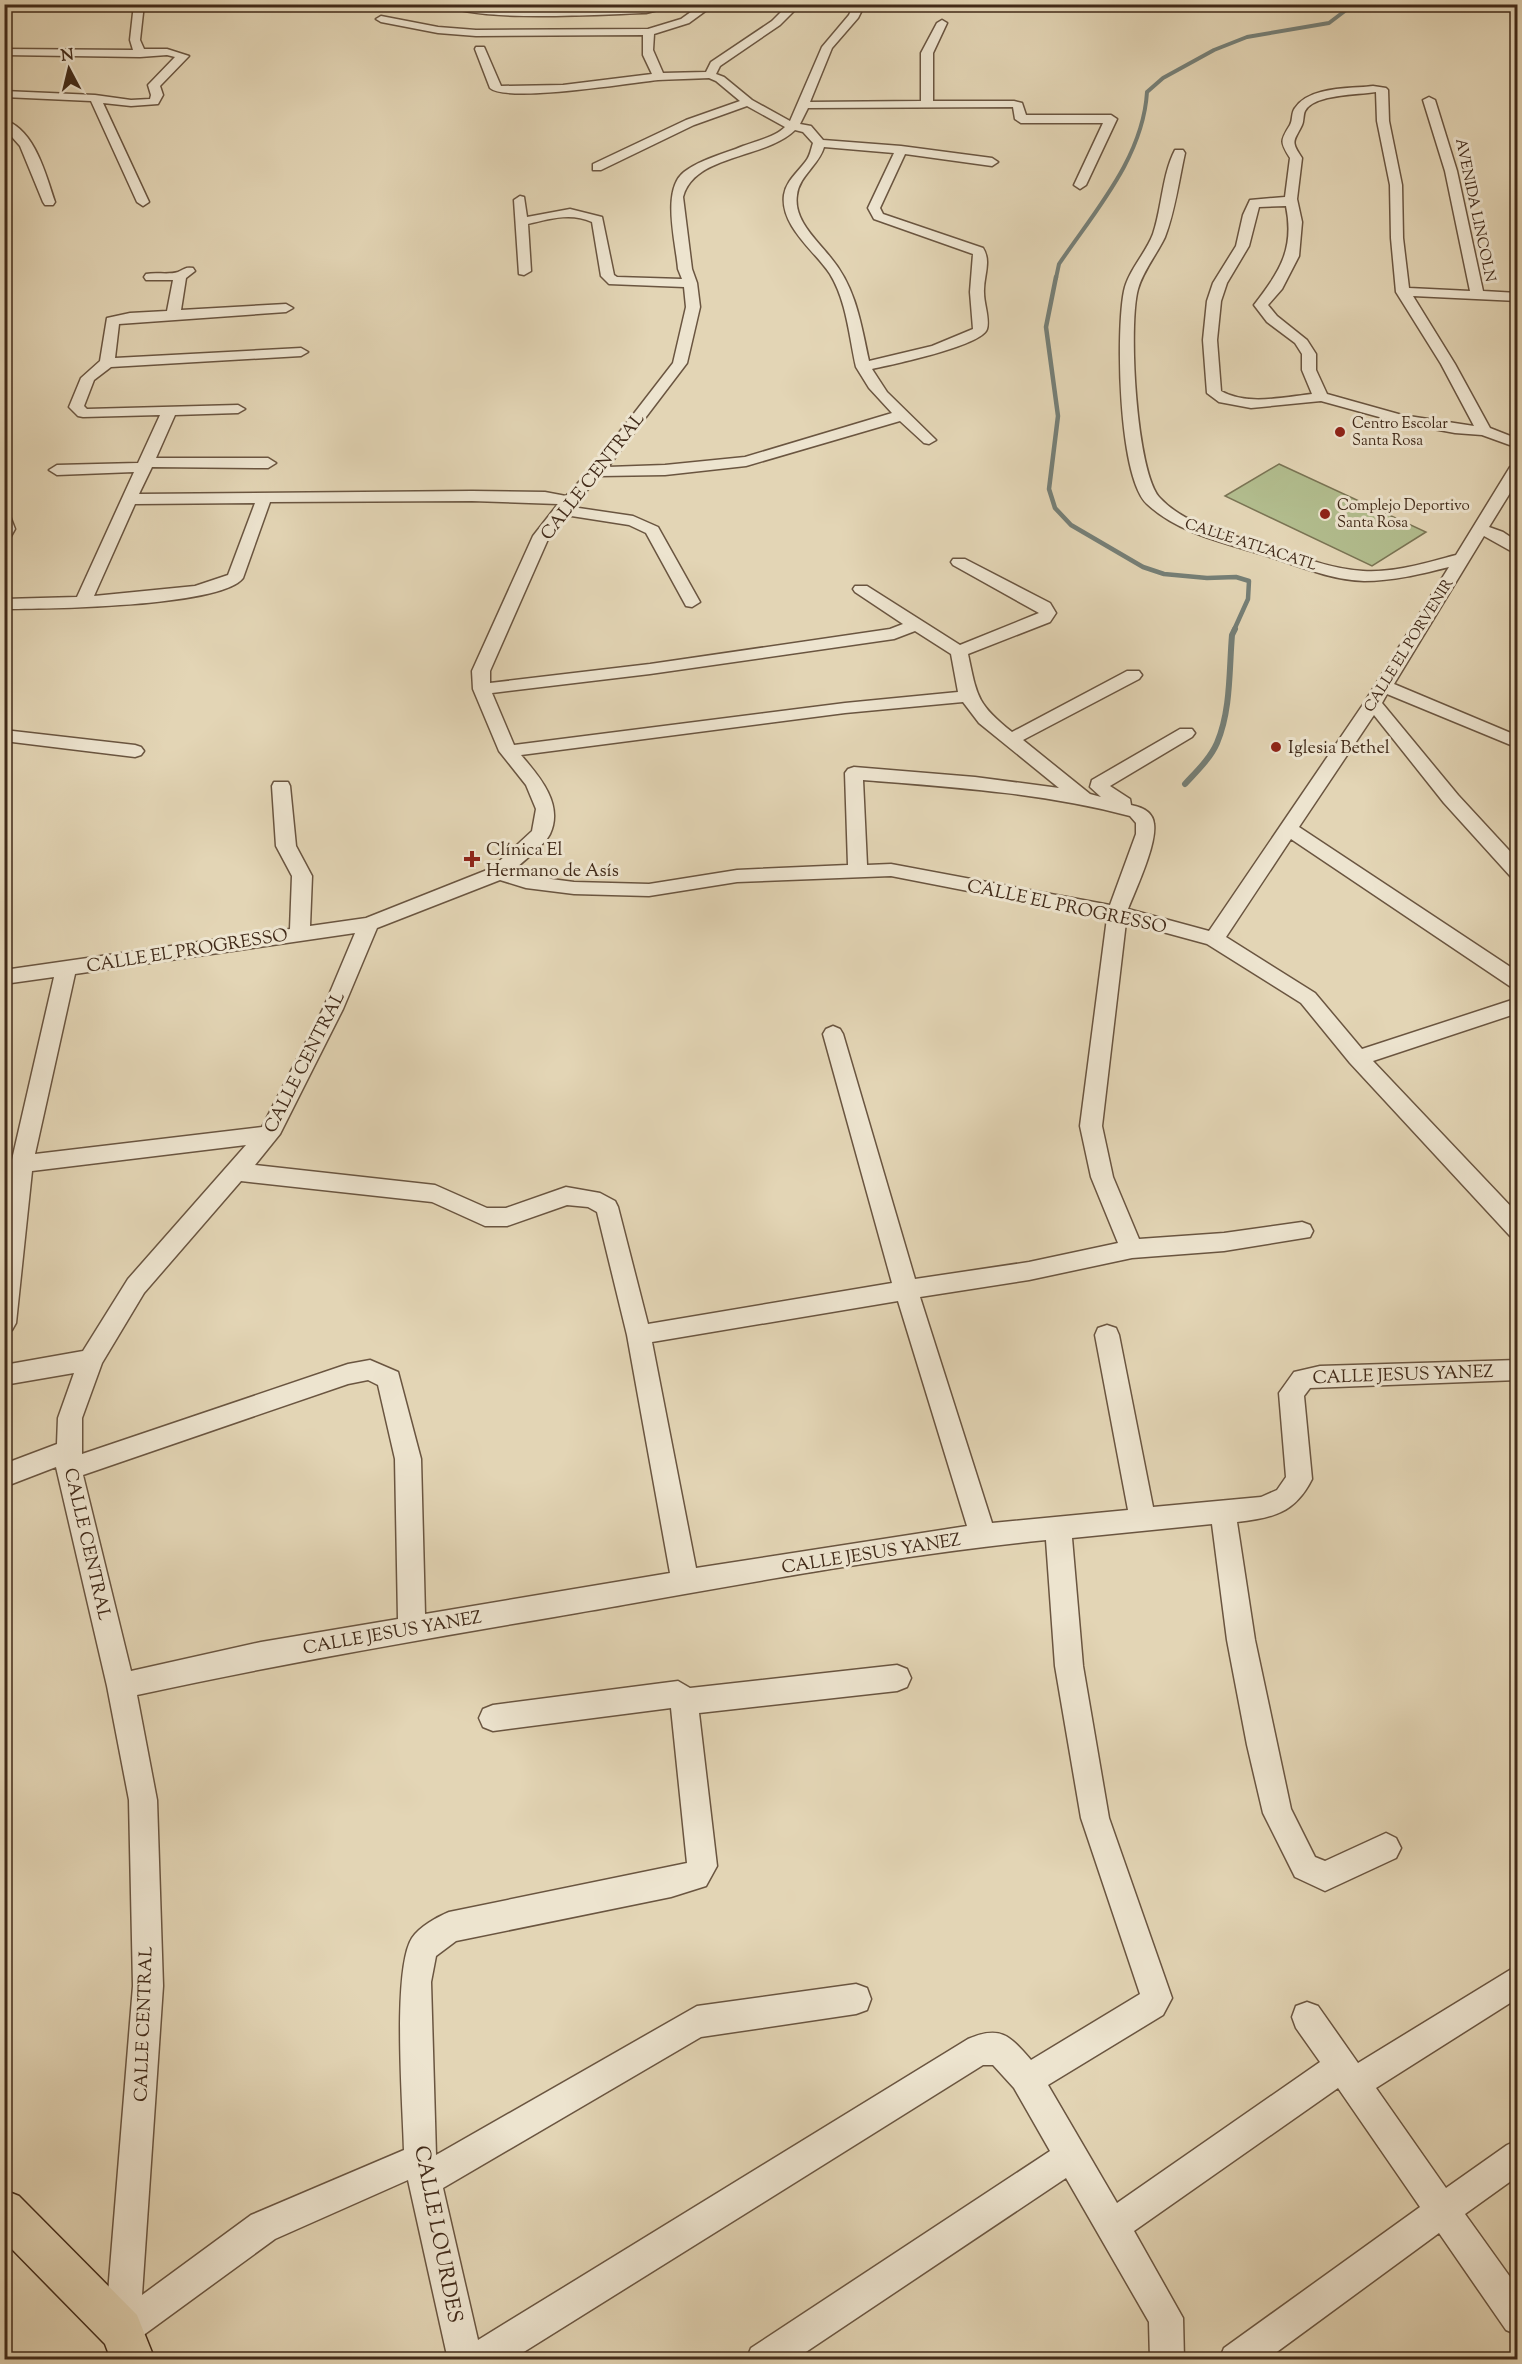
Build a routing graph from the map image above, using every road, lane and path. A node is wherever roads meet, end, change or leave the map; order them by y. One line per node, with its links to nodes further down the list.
1 (140, 4): 12 (street)
2 (449, 4): 3 (street)
3 (655, 4)
4 (710, 4): 9 (street)
5 (796, 4): 13 (street)
6 (860, 4): 20 (street, CALLE CENTRAL)
7 (381, 19): 9 (street)
8 (942, 23): 19 (street)
9 (650, 32): 14 (street)
10 (480, 49): 14 (street)
11 (4, 52): 12 (street)
12 (140, 54): 16 (street)
13 (710, 75): 14 (street); 18 (street)
14 (659, 77)
15 (4, 94): 16 (street)
16 (95, 98): 32 (street)
17 (1429, 100): 38 (street, AVENIDA LINCOLN)
18 (748, 102): 22 (street); 27 (street)
19 (927, 104): 20 (street); 28 (street)
20 (804, 105): 22 (street, CALLE CENTRAL)
21 (4, 123): 31 (street)
22 (792, 126): 23 (street); 36 (street, CALLE CENTRAL)
23 (819, 143): 24 (street); 44 (street)
24 (901, 150): 26 (street); 44 (street)
25 (1179, 153): 64 (street, CALLE ATLACATL)
26 (992, 162)
27 (597, 167)
28 (1080, 184)
29 (1291, 200): 37 (street); 45 (street); 45 (street)
30 (520, 201): 33 (street)
31 (49, 202)
32 (143, 202)
33 (521, 222): 34 (street); 36 (street)
34 (524, 272)
35 (151, 277): 41 (street)
36 (690, 283): 56 (street, CALLE CENTRAL)
37 (1403, 292): 38 (street); 49 (street)
38 (1477, 293): 39 (street)
39 (1518, 297)
40 (286, 308): 41 (street)
41 (173, 315): 43 (street)
42 (302, 352): 43 (street)
43 (107, 363): 47 (street)
44 (863, 367): 48 (street)
45 (1321, 397): 49 (street)
46 (238, 409): 47 (street)
47 (169, 411): 53 (street)
48 (903, 415): 50 (street); 56 (street)
49 (1484, 431): 51 (street)
50 (929, 440)
51 (1518, 444)
52 (268, 463): 53 (street)
53 (145, 465): 55 (street); 58 (street)
54 (1518, 467): 61 (street, CALLE EL PORVENIR)
55 (57, 470)
56 (596, 472): 59 (street, CALLE CENTRAL)
57 (264, 498): 58 (street); 59 (street); 68 (street)
58 (130, 500): 68 (street)
59 (565, 506): 67 (street); 74 (street, CALLE CENTRAL)
60 (4, 519): 62 (street)
61 (1480, 529): 63 (street); 64 (street, CALLE EL PORVENIR)
62 (4, 535)
63 (1518, 550)
64 (1462, 558): 73 (street, CALLE EL PORVENIR)
65 (959, 562): 71 (street)
66 (861, 589): 70 (street)
67 (692, 602)
68 (83, 603): 69 (street)
69 (4, 604)
70 (916, 624): 71 (street); 74 (street)
71 (959, 652): 75 (street)
72 (1133, 675): 79 (street)
73 (1384, 686): 76 (street, CALLE EL PORVENIR); 80 (street)
74 (483, 689): 82 (street, CALLE CENTRAL)
75 (968, 696): 79 (street); 82 (street)
76 (1373, 703): 86 (street, CALLE EL PORVENIR); 87 (street)
77 (1186, 733): 85 (street)
78 (4, 735): 81 (street)
79 (1010, 740): 84 (street)
80 (1516, 740)
81 (135, 751)
82 (508, 751): 89 (street, CALLE CENTRAL)
83 (281, 786): 92 (street)
84 (1083, 798): 85 (street); 88 (street)
85 (1137, 812): 90 (street)
86 (1288, 828): 93 (street, CALLE EL PORVENIR); 96 (street)
87 (1516, 868)
88 (858, 870): 89 (street, CALLE EL PROGRESSO); 90 (street, CALLE EL PROGRESSO)
89 (499, 873): 91 (street, CALLE CENTRAL)
90 (1118, 913): 93 (street, CALLE EL PROGRESSO); 105 (street)
91 (369, 924): 92 (street, CALLE EL PROGRESSO); 100 (street, CALLE CENTRAL)
92 (300, 933): 94 (street, CALLE EL PROGRESSO)
93 (1214, 939): 99 (street, CALLE EL PROGRESSO)
94 (66, 968): 95 (street, CALLE EL PROGRESSO); 101 (street)
95 (4, 977)
96 (1518, 982)
97 (1518, 1005): 99 (street)
98 (833, 1034): 106 (street)
99 (1358, 1058): 103 (street, CALLE EL PROGRESSO)
100 (269, 1134): 101 (street); 102 (street, CALLE CENTRAL)
101 (22, 1164): 107 (street)
102 (236, 1172): 108 (street); 110 (street, CALLE CENTRAL)
103 (1518, 1230)
104 (1302, 1231): 105 (street)
105 (1132, 1249): 106 (street)
106 (906, 1290): 108 (street); 118 (street)
107 (4, 1323)
108 (639, 1335): 119 (street)
109 (1107, 1335): 116 (street)
110 (91, 1359): 112 (street); 113 (street, CALLE CENTRAL)
111 (1518, 1370): 115 (street, CALLE JESUS YANEZ)
112 (4, 1375)
113 (69, 1460): 114 (street); 120 (street); 122 (street, CALLE CENTRAL)
114 (4, 1476)
115 (1223, 1513): 116 (street, CALLE JESUS YANEZ); 125 (street)
116 (1143, 1520): 117 (street, CALLE JESUS YANEZ)
117 (1058, 1527): 118 (street, CALLE JESUS YANEZ); 130 (street)
118 (983, 1535): 119 (street, CALLE JESUS YANEZ)
119 (685, 1582): 120 (street, CALLE JESUS YANEZ)
120 (412, 1628): 122 (street, CALLE JESUS YANEZ)
121 (897, 1678): 123 (street)
122 (121, 1686): 138 (street, CALLE CENTRAL)
123 (684, 1702): 124 (street); 133 (street, CALLE LOURDES)
124 (493, 1718)
125 (1386, 1848)
126 (1518, 1980): 129 (street)
127 (856, 1999): 133 (street)
128 (1307, 2018): 129 (street)
129 (1348, 2075): 135 (street); 136 (street)
130 (1027, 2080): 131 (street); 140 (street)
131 (1071, 2156): 136 (street); 141 (street)
132 (1518, 2156): 135 (street)
133 (422, 2169): 138 (street); 139 (street, CALLE LOURDES)
134 (4, 2211): 138 (main road)
135 (1443, 2211): 137 (street); 143 (street)
136 (1112, 2226): 142 (street)
137 (1518, 2318)
138 (128, 2345)
139 (465, 2360)
140 (478, 2360)
141 (763, 2360)
142 (1167, 2360)
143 (1236, 2360)

